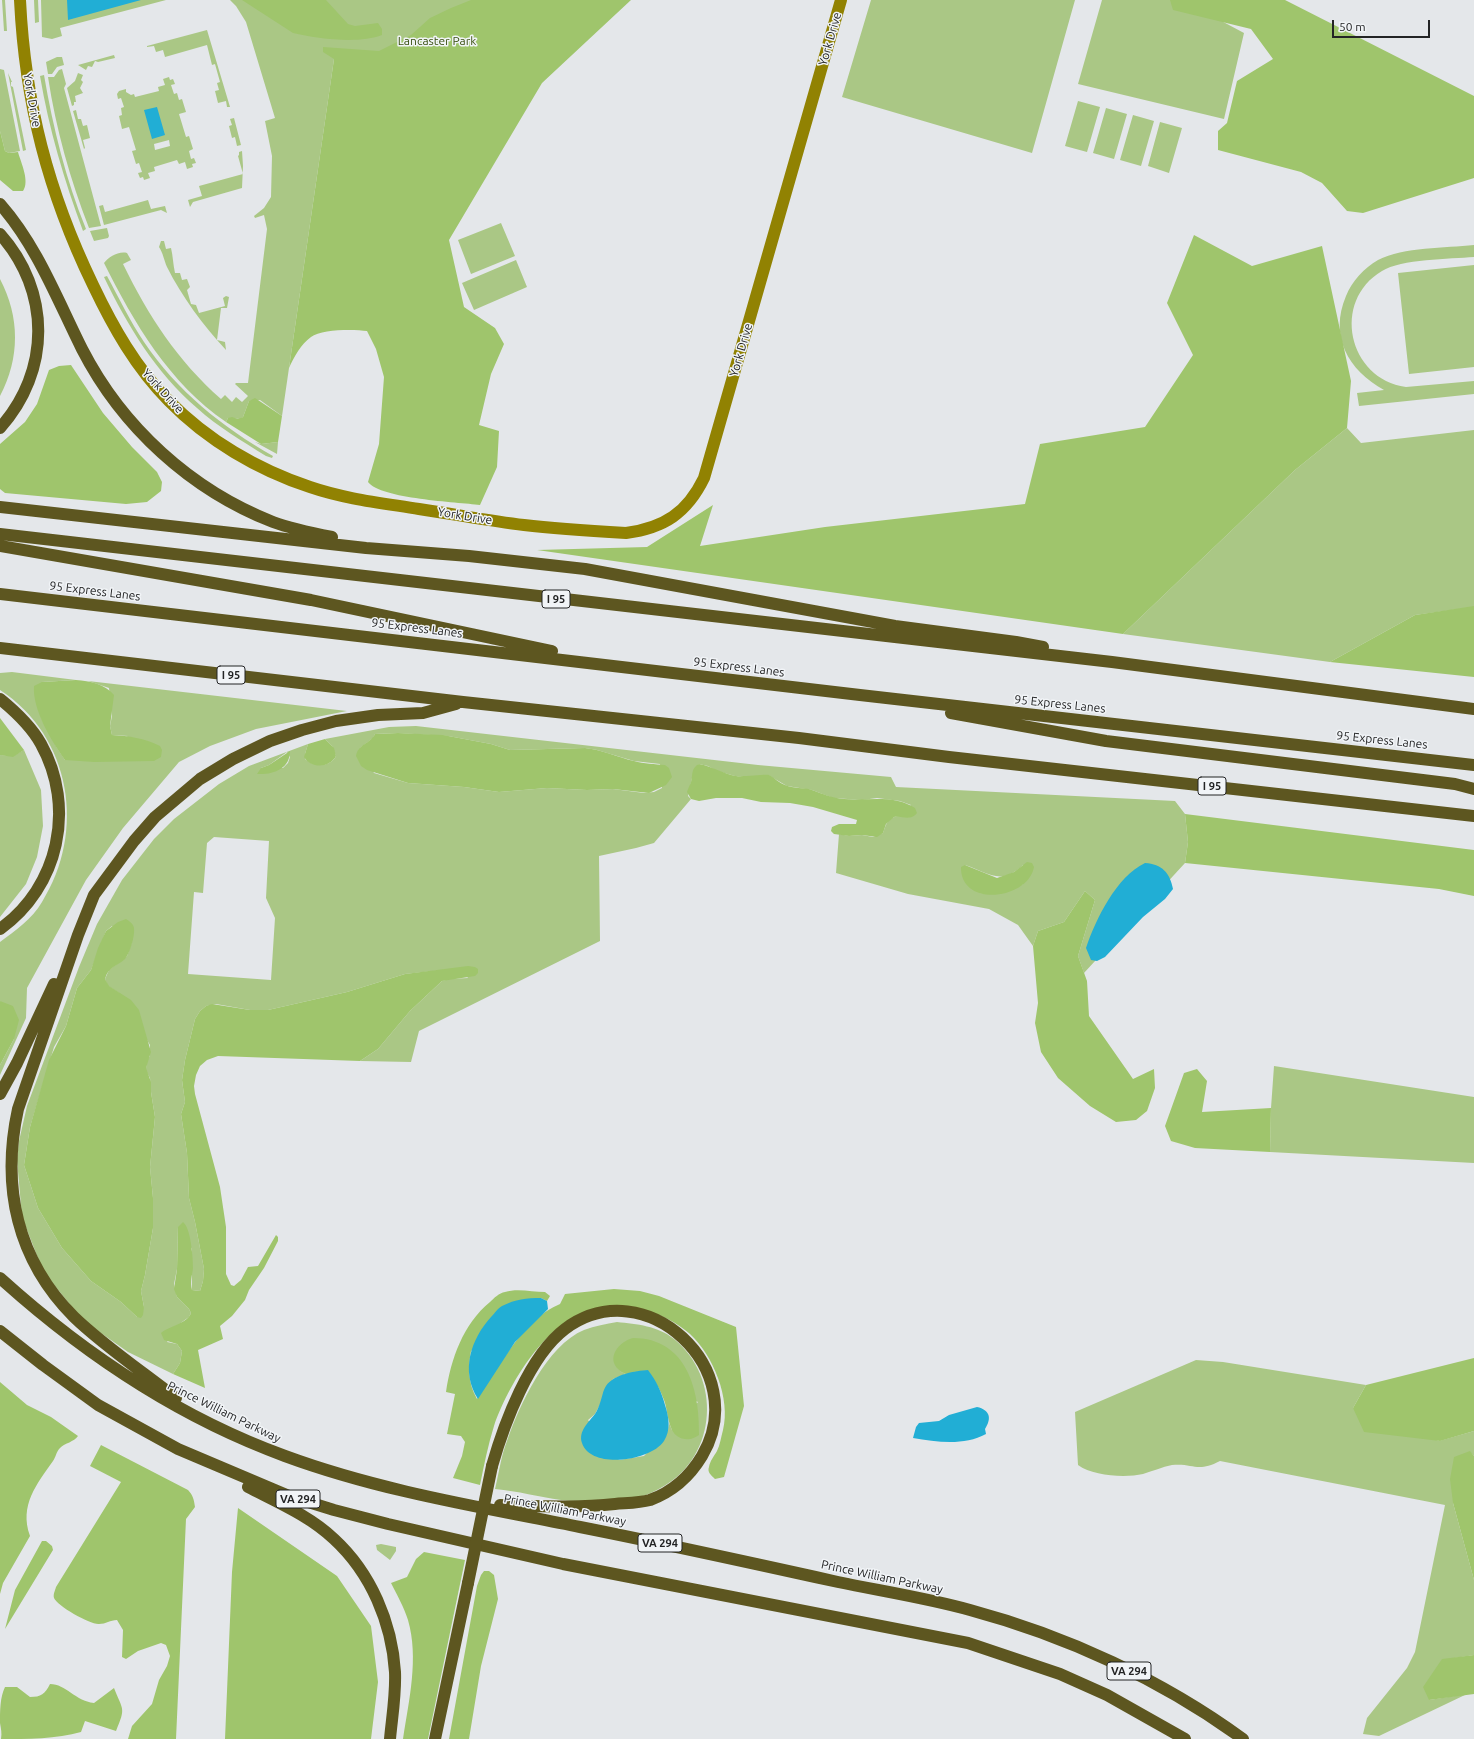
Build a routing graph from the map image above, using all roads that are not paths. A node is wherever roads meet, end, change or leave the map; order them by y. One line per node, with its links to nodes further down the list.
1 (20, 0): 2 (street, York Drive)
2 (841, 0)
3 (0, 204): 9 (highway)
4 (0, 234): 5 (highway)
5 (0, 428)
6 (0, 507): 9 (highway)
7 (0, 534): 12 (highway, I 95)
8 (0, 546): 13 (highway)
9 (404, 551): 12 (highway)
10 (0, 594): 13 (highway, 95 Express Lanes)
11 (0, 648): 16 (highway, I 95)
12 (1112, 662): 17 (highway, I 95)
13 (628, 667): 14 (highway, 95 Express Lanes)
14 (860, 695): 18 (highway, 95 Express Lanes); 19 (highway)
15 (0, 699): 21 (highway)
16 (463, 702): 20 (highway, I 95); 22 (highway)
17 (1474, 709)
18 (1474, 765)
19 (1474, 789)
20 (1474, 816)
21 (0, 929)
22 (78, 935): 23 (highway); 26 (highway)
23 (0, 1094)
24 (0, 1278): 26 (highway, Prince William Parkway / VA 294)
25 (0, 1331): 27 (highway, VA 294)
26 (204, 1420): 28 (highway, Prince William Parkway / VA 294)
27 (178, 1449): 29 (highway); 31 (highway, VA 294)
28 (471, 1506): 30 (highway, bridge); 32 (highway, Prince William Parkway / VA 294)
29 (390, 1739)
30 (435, 1739)
31 (1185, 1739)
32 (1244, 1739)

